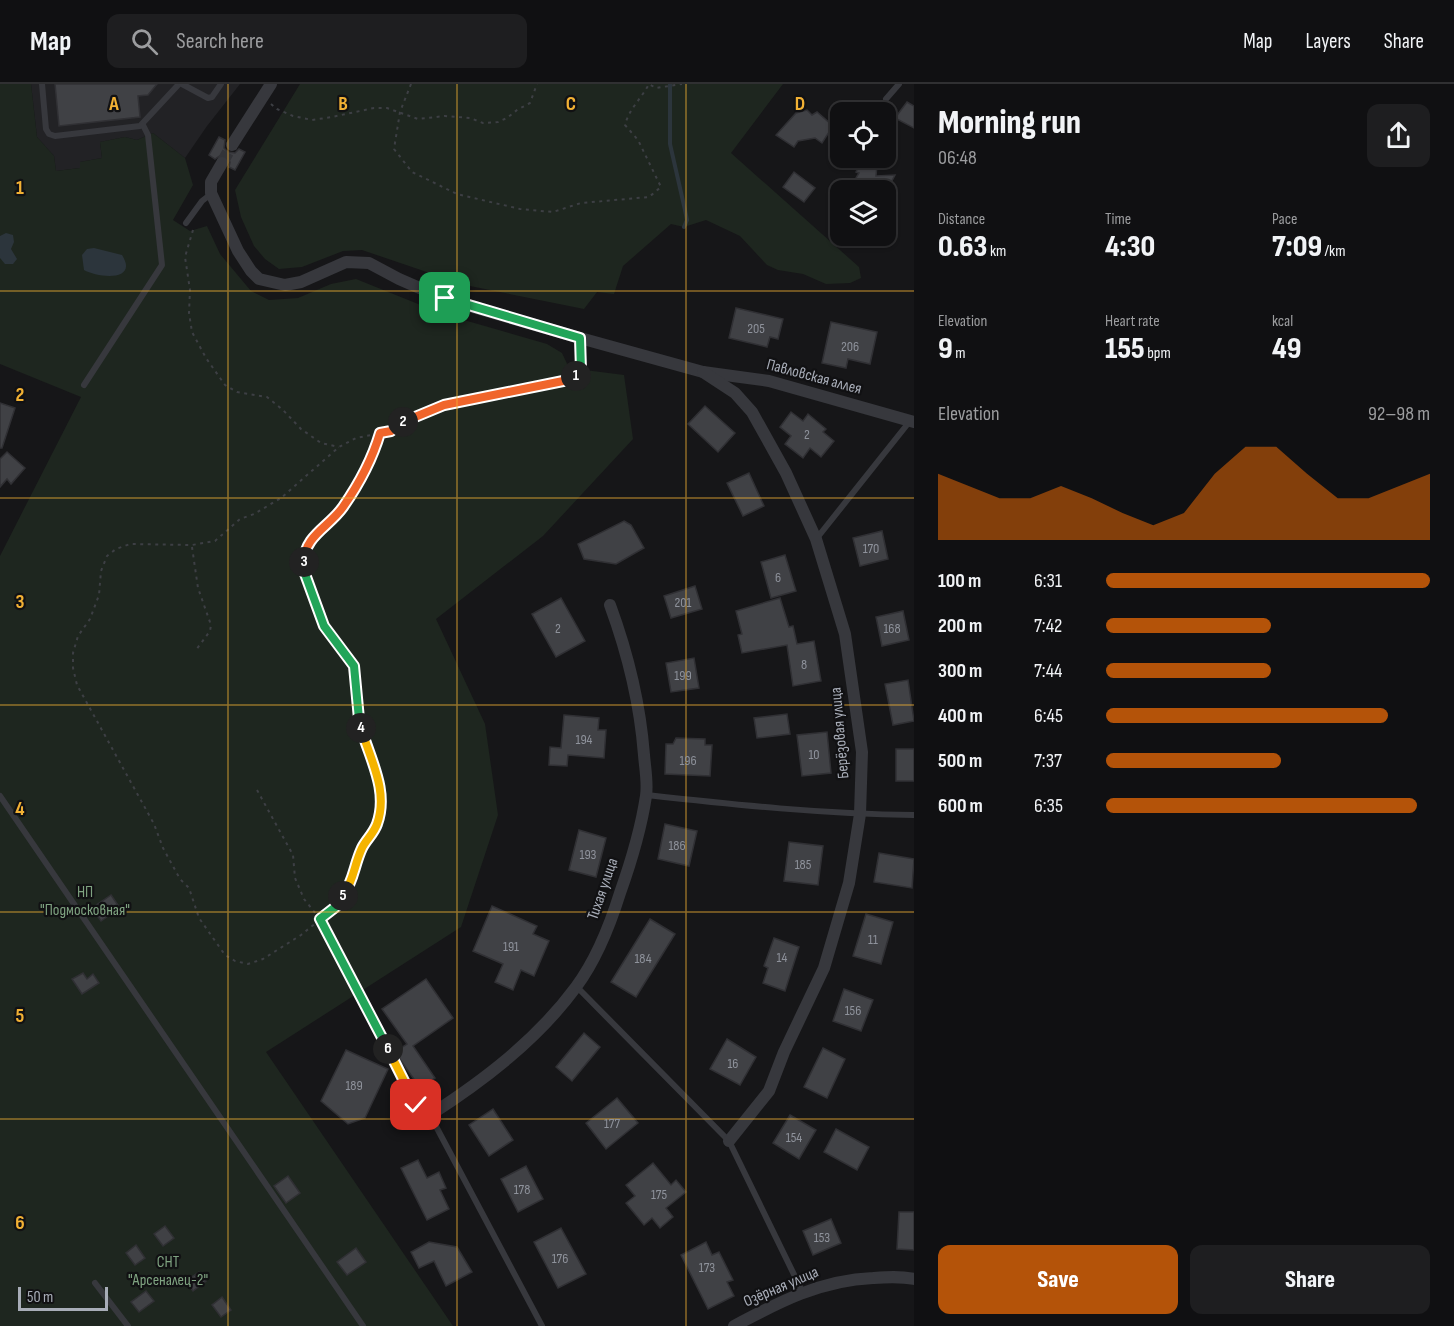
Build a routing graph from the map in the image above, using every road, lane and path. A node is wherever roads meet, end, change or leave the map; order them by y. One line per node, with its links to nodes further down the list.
1 (42, 84): 12 (lane)
2 (180, 84): 3 (lane); 12 (lane)
3 (221, 84)
4 (271, 84): 9 (street)
5 (411, 84): 11 (path)
6 (537, 84): 11 (path)
7 (682, 84): 11 (path)
8 (899, 84): 10 (lane)
9 (263, 96): 11 (path); 13 (street)
10 (886, 99)
11 (400, 112)
12 (143, 124): 19 (lane)
13 (232, 145)
14 (222, 163): 15 (street)
15 (211, 193): 16 (lane); 17 (street)
16 (186, 223): 22 (path)
17 (580, 338): 18 (street); 21 (path)
18 (703, 372): 20 (street, Павловская аллея); 23 (street, Берёзовая улица)
19 (84, 385)
20 (912, 422): 23 (lane)
21 (380, 433): 22 (path); 32 (path)
22 (339, 447): 24 (path)
23 (816, 539): 30 (street, Берёзовая улица)
24 (192, 545): 26 (path); 32 (path)
25 (610, 605): 28 (street, Тихая улица)
26 (196, 650)
27 (257, 789): 32 (path)
28 (646, 795): 30 (lane); 33 (street, Тихая улица)
29 (0, 796): 40 (lane)
30 (860, 814): 31 (lane); 35 (street, Берёзовая улица)
31 (914, 814)
32 (320, 919): 34 (path)
33 (577, 987): 34 (street, Тихая улица); 35 (lane)
34 (430, 1115): 41 (lane)
35 (729, 1141): 38 (lane)
36 (914, 1279): 38 (street, Озёрная улица)
37 (95, 1283): 39 (lane)
38 (803, 1293): 42 (street, Озёрная улица)
39 (128, 1326)
40 (363, 1326)
41 (542, 1326)
42 (734, 1326)

